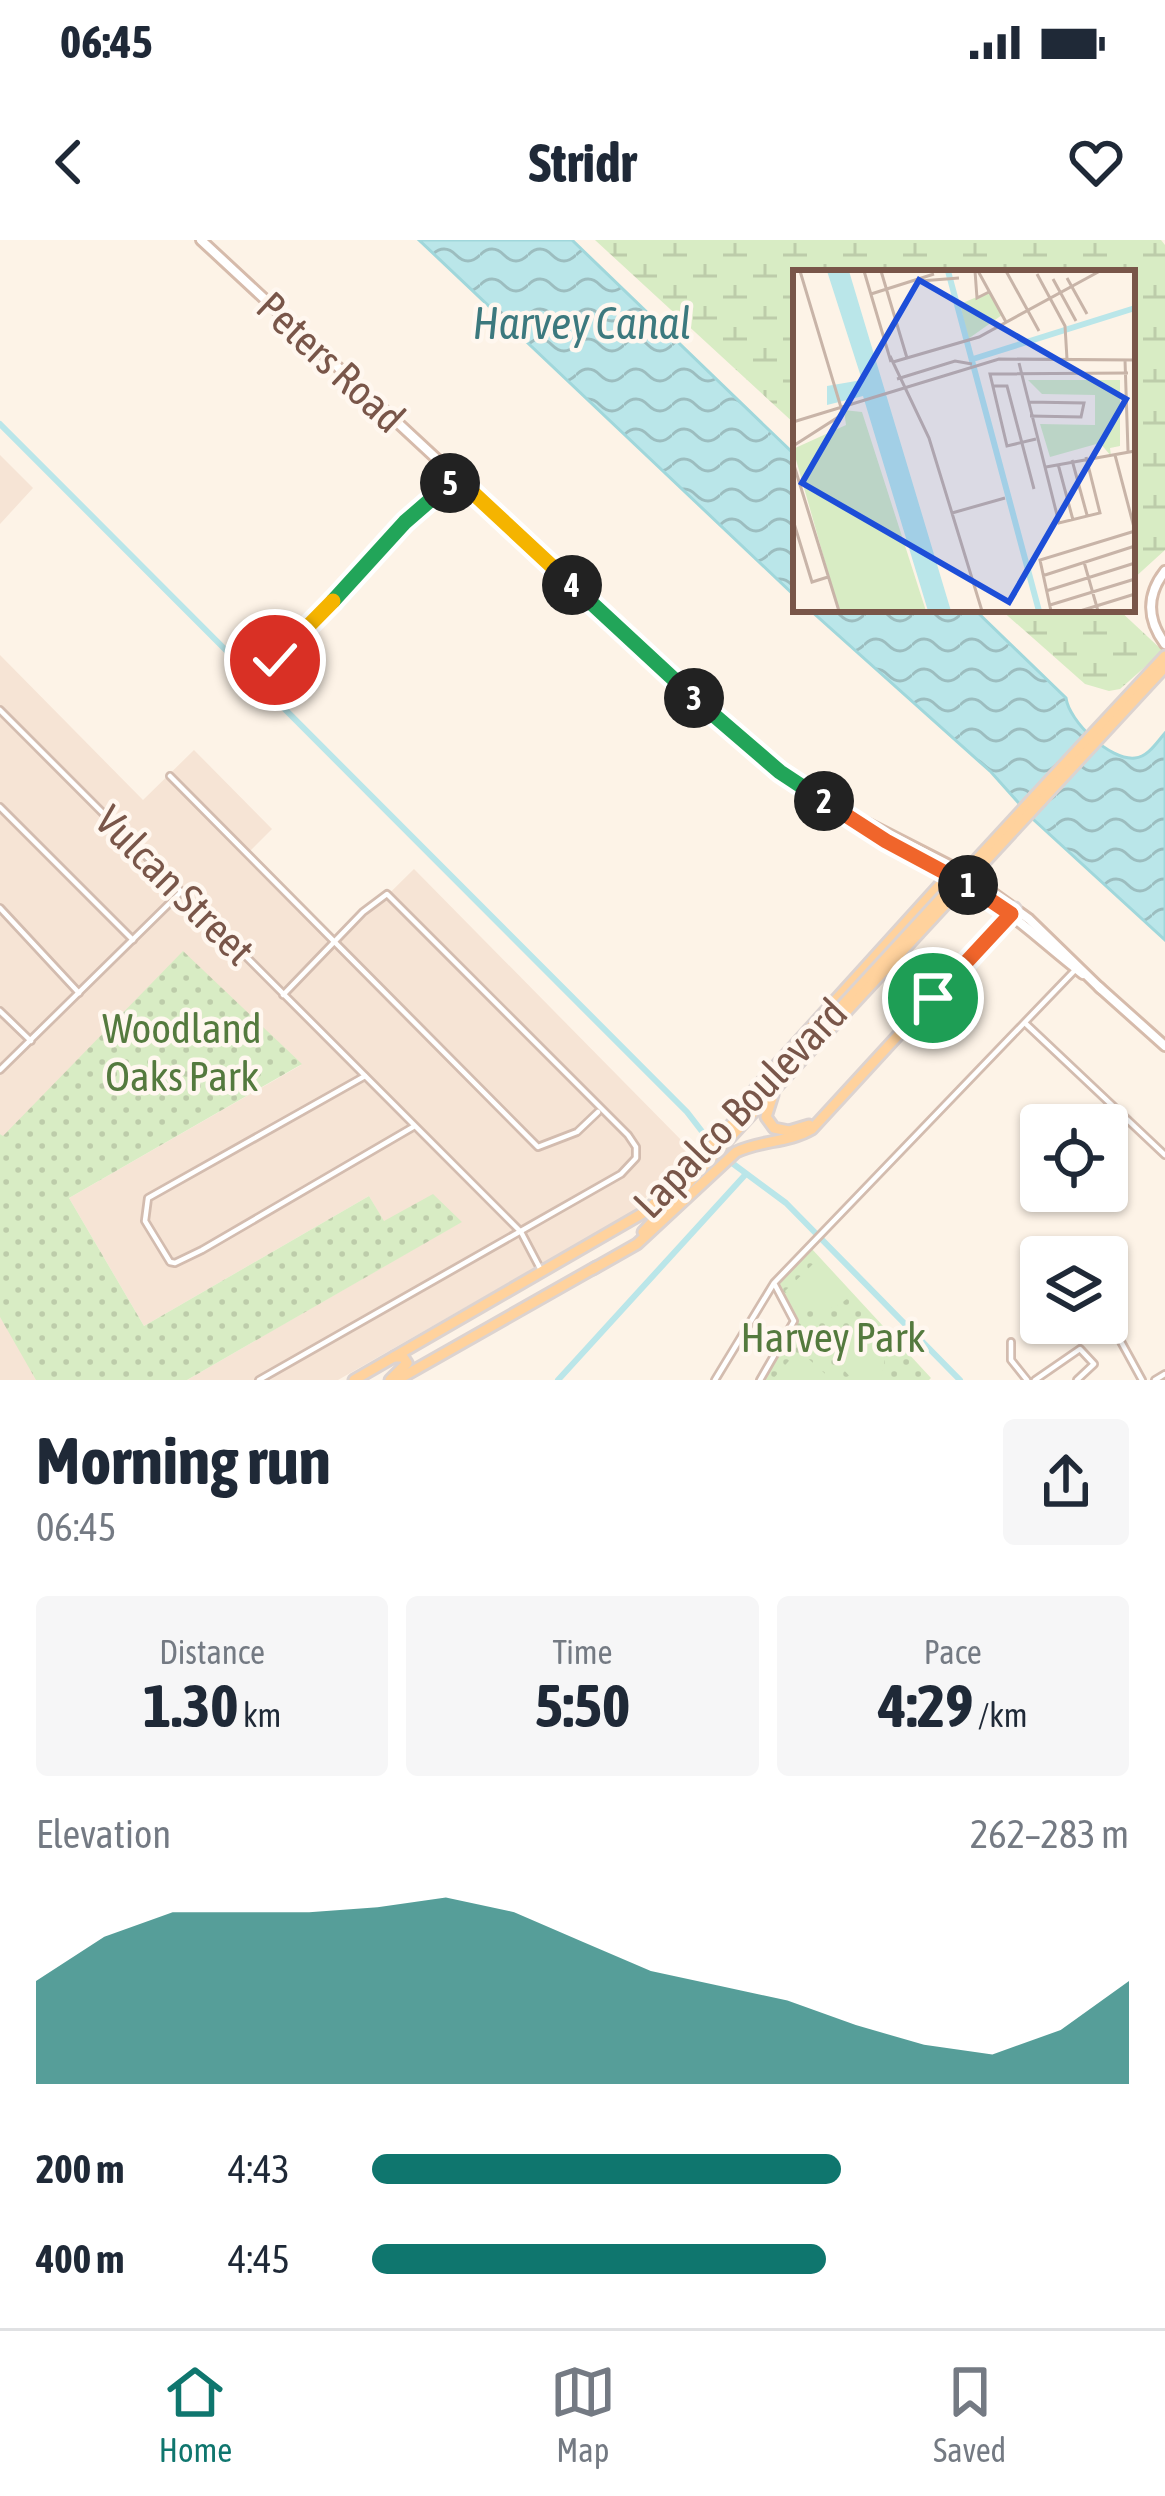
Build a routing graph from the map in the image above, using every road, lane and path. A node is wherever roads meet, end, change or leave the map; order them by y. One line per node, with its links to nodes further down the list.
1 (200, 240): 2 (main road, Peters Road)
2 (457, 478): 6 (street); 11 (main road, Peters Road)
3 (1165, 571): 4 (main road)
4 (1165, 644)
5 (1165, 656): 23 (main road, Lapalco Boulevard, bridge)
6 (272, 667)
7 (1165, 667): 23 (main road, Lapalco Boulevard, bridge)
8 (0, 710): 12 (street, Vulcan Street)
9 (170, 776): 16 (street)
10 (0, 807): 15 (street)
11 (953, 871): 14 (main road, Peters Road); 32 (main road)
12 (181, 892): 15 (street); 20 (street, Vulcan Street)
13 (0, 908): 19 (street)
14 (1013, 911): 17 (main road, Peters Road); 18 (main road, Peters Road); 30 (main road)
15 (133, 940): 19 (street)
16 (332, 943): 20 (street); 29 (street); 29 (street)
17 (1076, 969): 18 (main road, Peters Road); 22 (street)
18 (1101, 988): 25 (main road, Peters Road)
19 (79, 993): 24 (street)
20 (283, 995): 27 (street, Vulcan Street)
21 (0, 1011): 24 (street)
22 (1024, 1022): 33 (street); 38 (street)
23 (819, 1036): 28 (main road, Lapalco Boulevard); 32 (main road, Lapalco Boulevard)
24 (31, 1041): 26 (street)
25 (1165, 1046)
26 (0, 1070)
27 (364, 1076): 31 (street, Vulcan Street); 31 (street)
28 (779, 1085): 30 (main road); 32 (main road, Lapalco Boulevard)
29 (602, 1113): 35 (street)
30 (824, 1116): 34 (main road)
31 (415, 1126): 35 (street, Vulcan Street)
32 (722, 1140): 34 (main road, Lapalco Boulevard)
33 (1165, 1155)
34 (712, 1158): 36 (main road, Lapalco Boulevard); 39 (main road)
35 (521, 1232): 37 (street, Vulcan Street); 48 (street)
36 (563, 1260): 37 (main road, Lapalco Boulevard); 39 (main road)
37 (542, 1272): 40 (main road, Lapalco Boulevard)
38 (774, 1283): 51 (street); 52 (street)
39 (567, 1284): 41 (main road)
40 (491, 1301): 41 (main road); 42 (main road, Lapalco Boulevard)
41 (478, 1334): 46 (main road)
42 (422, 1341): 45 (main road, Lapalco Boulevard); 46 (main road)
43 (1011, 1342): 53 (street)
44 (1122, 1344): 55 (street)
45 (394, 1357): 49 (main road, Lapalco Boulevard); 50 (main road)
46 (425, 1364): 50 (main road)
47 (1165, 1374): 56 (street)
48 (259, 1380)
49 (355, 1380)
50 (394, 1380)
51 (715, 1380)
52 (760, 1380)
53 (1031, 1380): 54 (street)
54 (1077, 1380)
55 (1142, 1380)
56 (1155, 1380)

